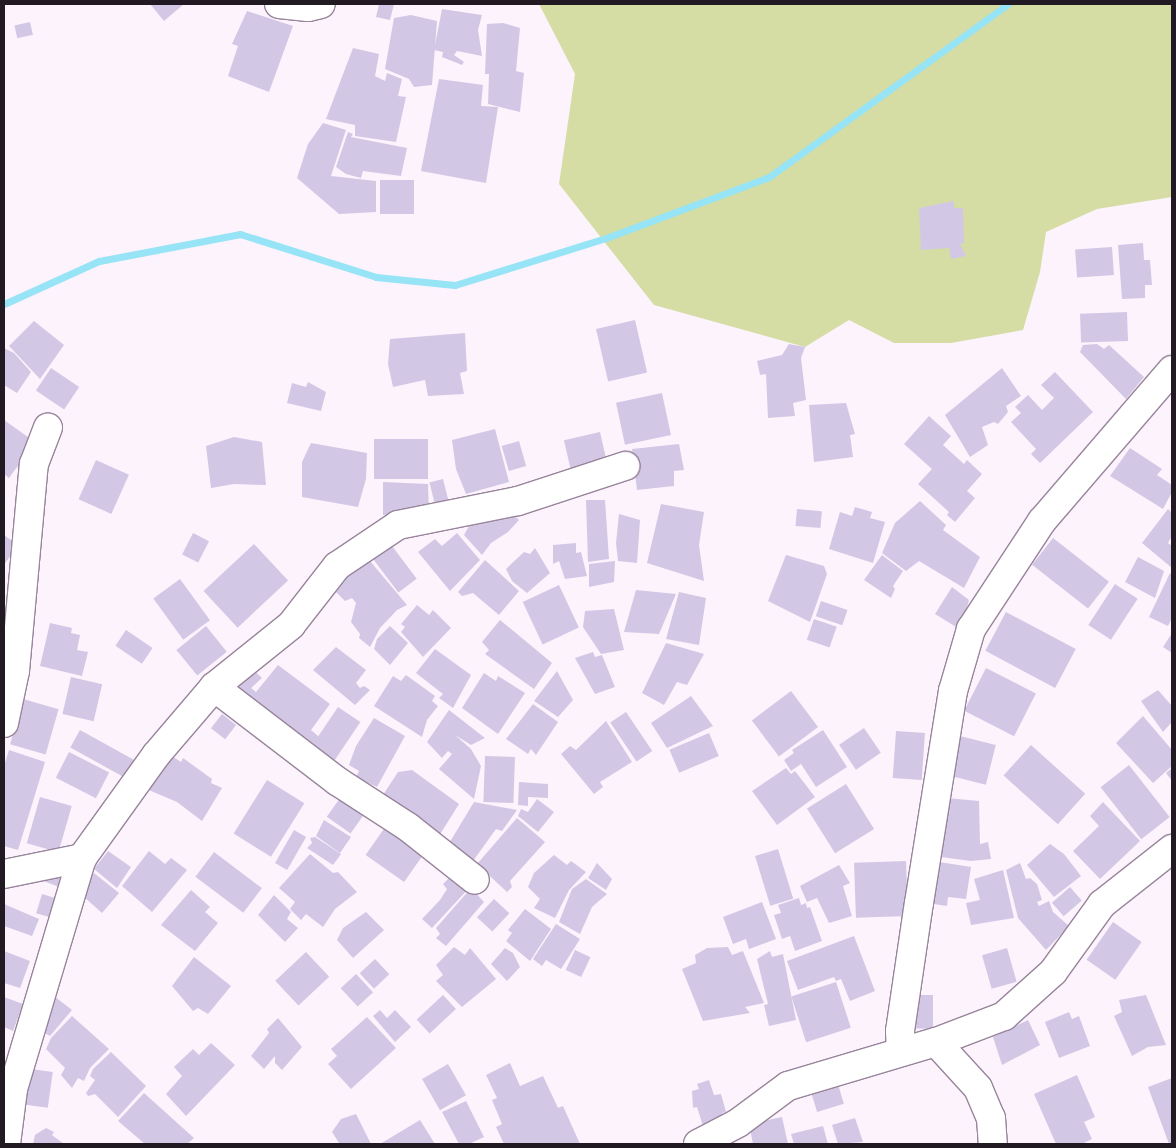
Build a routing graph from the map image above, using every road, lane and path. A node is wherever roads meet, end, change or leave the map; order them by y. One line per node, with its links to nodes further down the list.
1 (279, 4): 2 (street)
2 (321, 4)
3 (1172, 370): 13 (street)
4 (48, 428): 7 (street)
5 (625, 466): 6 (street)
6 (214, 687): 9 (street); 11 (street)
7 (4, 723)
8 (1172, 849): 12 (street)
9 (82, 858): 10 (street); 14 (street)
10 (4, 874)
11 (475, 880)
12 (936, 1042): 13 (street); 16 (street)
13 (901, 1051): 15 (street)
14 (6, 1144)
15 (698, 1144)
16 (993, 1144)

